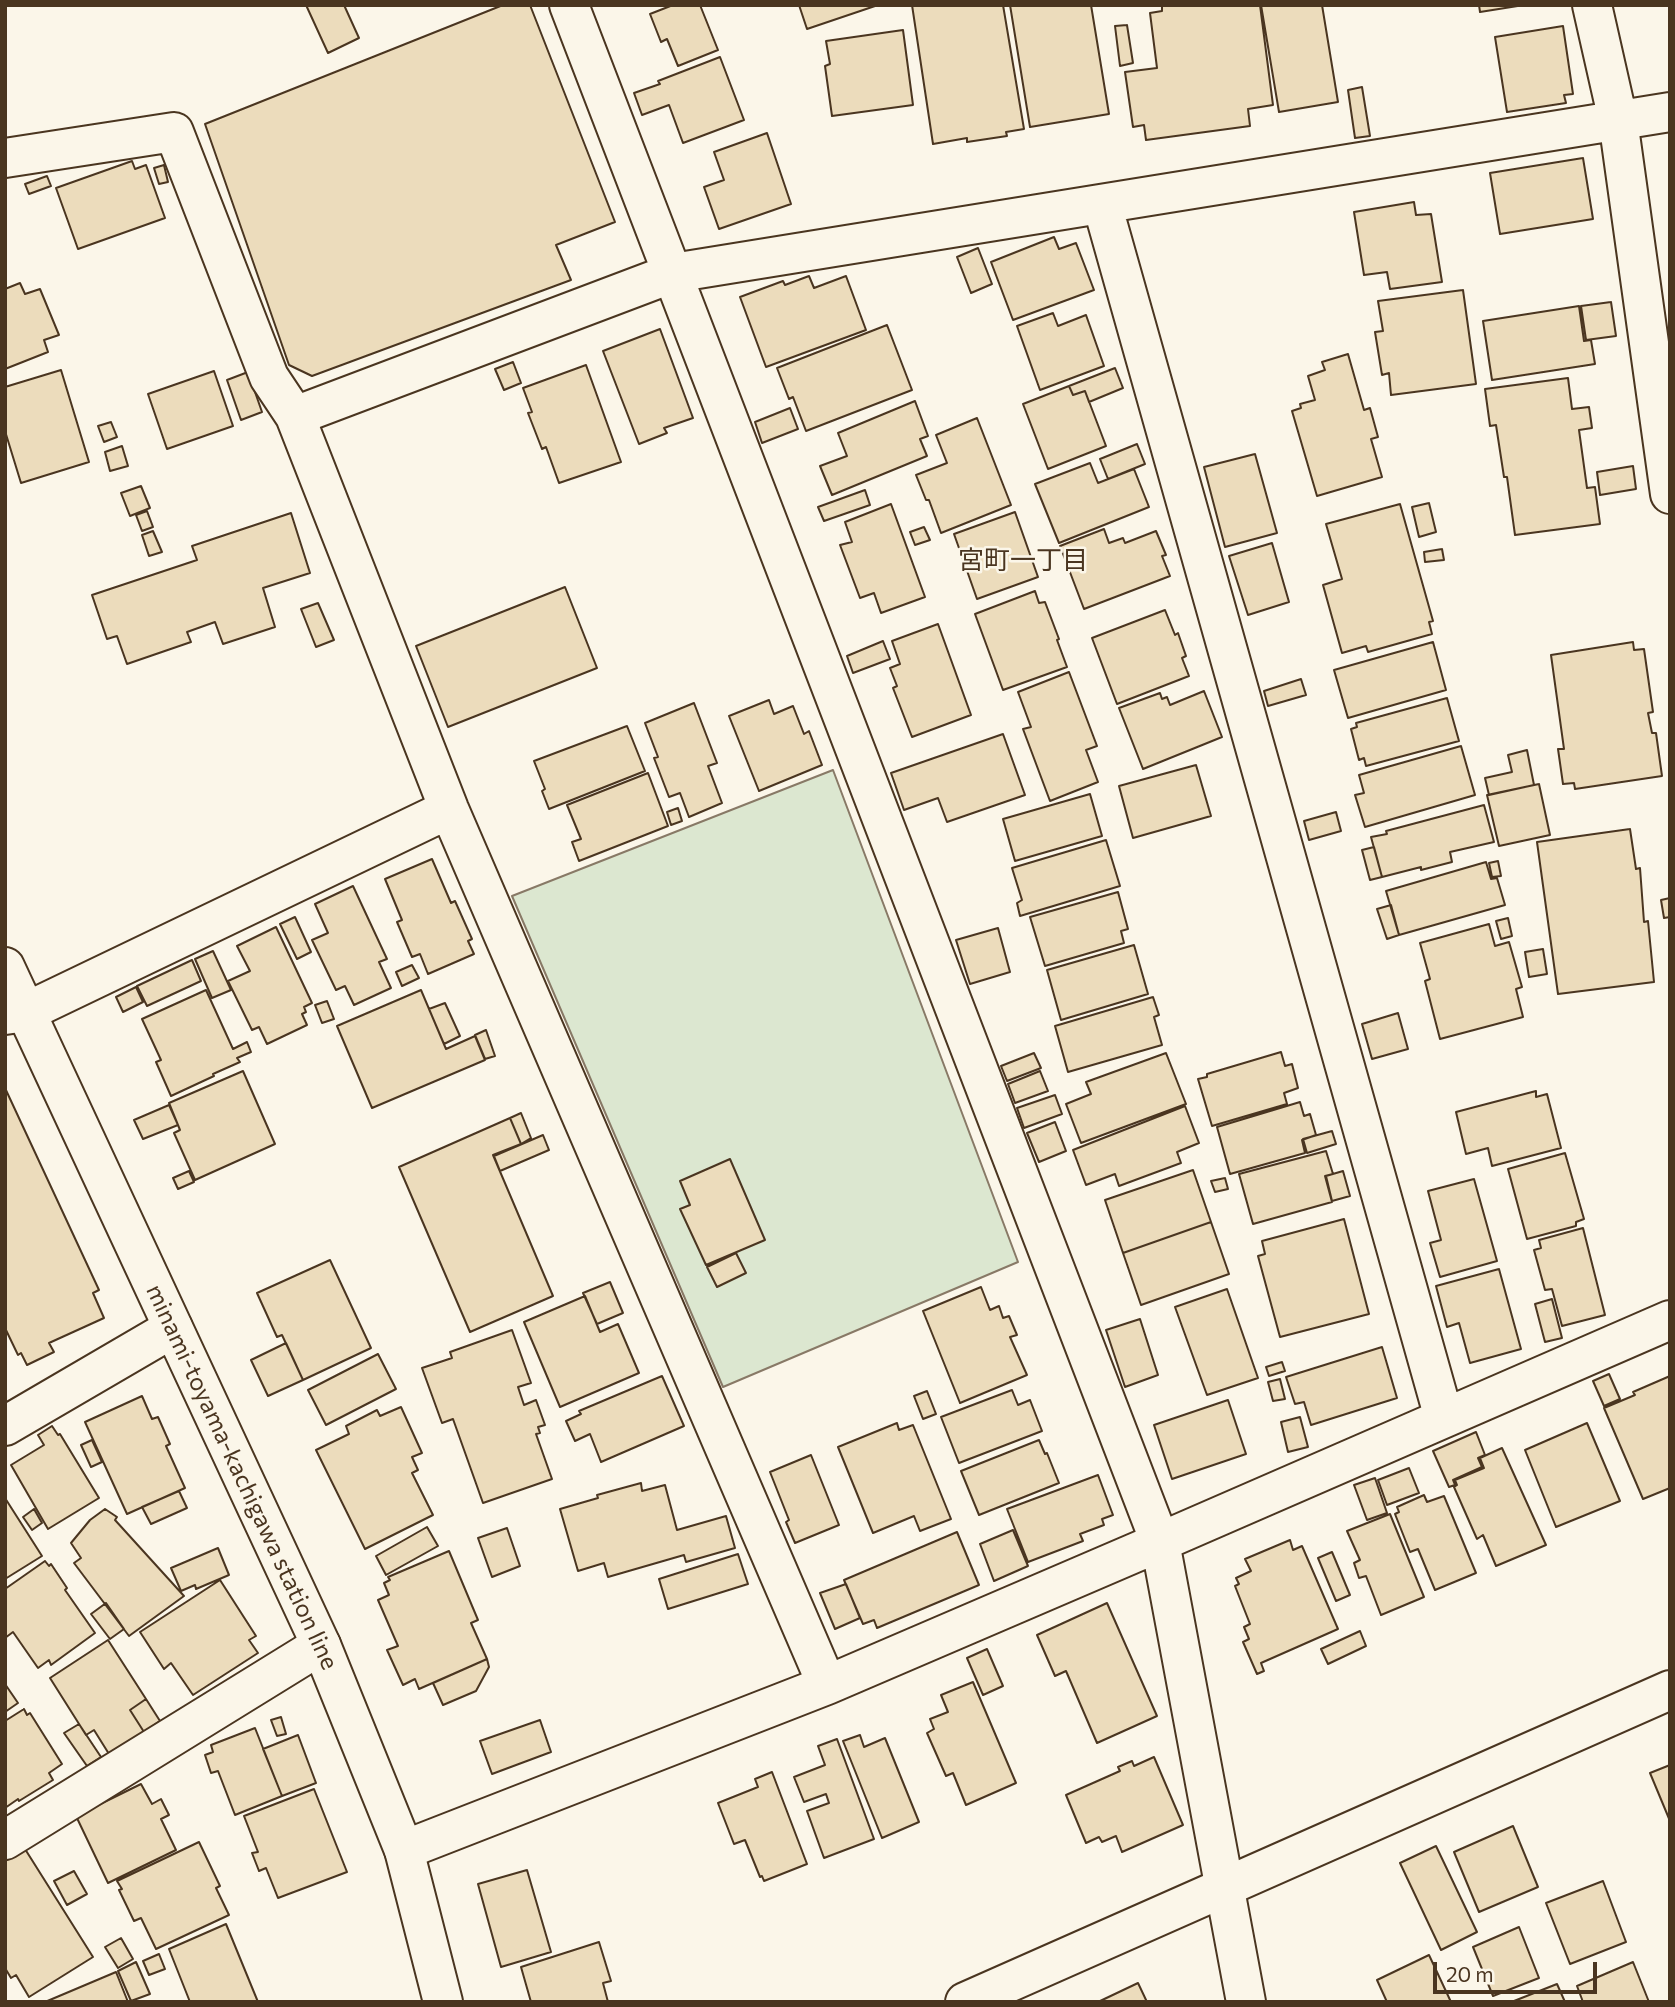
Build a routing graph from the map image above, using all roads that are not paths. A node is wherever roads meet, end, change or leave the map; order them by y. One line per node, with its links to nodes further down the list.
1 (569, 5): 7 (street)
2 (1592, 5): 4 (street)
3 (1670, 112): 4 (street)
4 (1618, 120): 6 (street); 9 (street)
5 (5, 158): 8 (street)
6 (1102, 204): 7 (street); 15 (street)
7 (673, 273): 8 (street); 17 (street)
8 (295, 416): 10 (street)
9 (1670, 494)
10 (449, 810): 12 (street); 19 (street)
11 (5, 967): 12 (street, minami-toyama-kachigawa station line)
12 (16, 1014): 14 (street, minami-toyama-kachigawa station line)
13 (1670, 1320): 15 (street)
14 (173, 1328): 16 (street); 18 (street, minami-toyama-kachigawa station line)
15 (1444, 1418): 17 (street)
16 (5, 1426)
17 (1160, 1542): 19 (street); 23 (street)
18 (321, 1645): 21 (street); 22 (street, minami-toyama-kachigawa station line)
19 (827, 1685): 22 (street)
20 (1670, 1690): 23 (street)
21 (5, 1840)
22 (404, 1850): 24 (street, minami-toyama-kachigawa station line)
23 (1224, 1886): 25 (street); 26 (street)
24 (443, 2002)
25 (965, 2002)
26 (1246, 2002)

